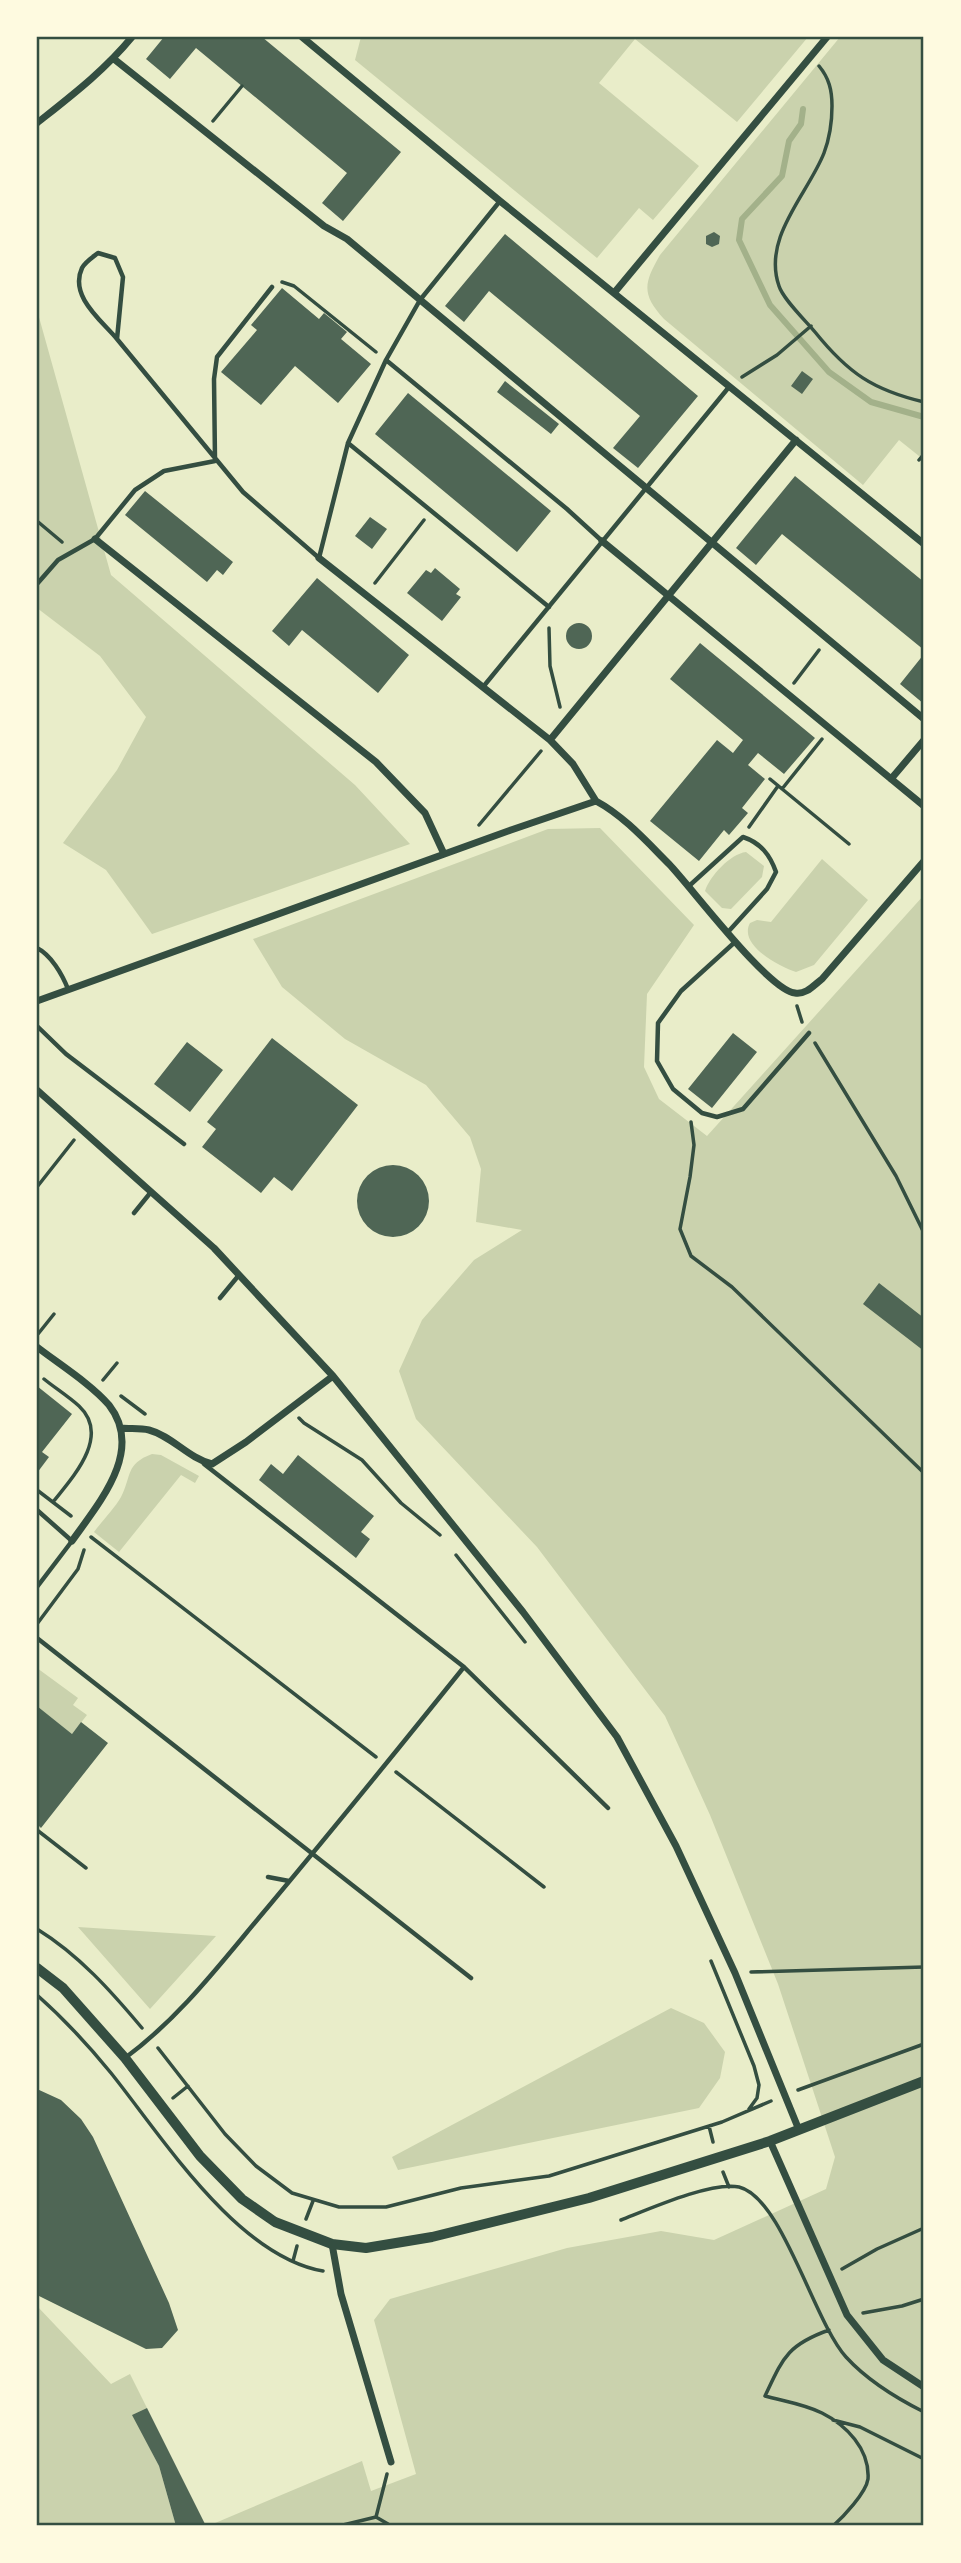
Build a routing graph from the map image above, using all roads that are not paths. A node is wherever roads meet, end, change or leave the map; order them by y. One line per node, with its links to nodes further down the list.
1 (132, 37): 4 (street)
2 (302, 37): 6 (street)
3 (827, 37): 8 (street)
4 (114, 59): 5 (street); 9 (street)
5 (37, 123)
6 (500, 201): 8 (street); 9 (lane)
7 (272, 287): 15 (lane)
8 (614, 293): 12 (street)
9 (420, 300): 11 (lane); 16 (street)
10 (117, 340): 10 (lane); 15 (lane)
11 (386, 360): 14 (lane); 18 (lane)
12 (729, 387): 13 (street); 16 (lane)
13 (796, 440): 19 (street); 20 (street)
14 (348, 443): 21 (lane); 24 (lane)
15 (215, 461): 17 (lane); 21 (lane)
16 (646, 488): 18 (lane); 19 (street)
17 (95, 539): 22 (lane); 32 (street)
18 (602, 541): 23 (street); 24 (lane)
19 (712, 542): 23 (street); 26 (street)
20 (924, 544)
21 (319, 558): 25 (street)
22 (37, 584)
23 (668, 596): 27 (street); 29 (street)
24 (549, 607): 25 (lane)
25 (482, 688): 27 (street)
26 (924, 719)
27 (550, 740): 30 (street)
28 (924, 740): 29 (street)
29 (891, 779): 31 (street)
30 (596, 801): 32 (street); 34 (street)
31 (924, 806)
32 (444, 854): 38 (street)
33 (924, 861): 36 (street)
34 (688, 887): 35 (street); 35 (lane)
35 (727, 933): 36 (street)
36 (735, 942): 41 (lane)
37 (37, 948): 38 (lane)
38 (68, 990): 39 (street)
39 (37, 1001)
40 (37, 1026): 43 (lane)
41 (809, 1033)
42 (37, 1090): 44 (street)
43 (184, 1144)
44 (151, 1191): 45 (lane); 46 (street)
45 (134, 1213)
46 (239, 1275): 47 (lane); 49 (street)
47 (220, 1297)
48 (37, 1347): 50 (street)
49 (333, 1376): 51 (street); 65 (street)
50 (121, 1429): 51 (street); 53 (street)
51 (200, 1461): 56 (lane)
52 (37, 1510): 53 (lane)
53 (72, 1541): 54 (lane)
54 (37, 1587)
55 (37, 1639): 58 (lane)
56 (464, 1667): 57 (lane); 58 (lane)
57 (608, 1808)
58 (314, 1854): 60 (lane); 62 (lane)
59 (268, 1877): 60 (lane)
60 (290, 1881): 63 (lane)
61 (37, 1968): 63 (street)
62 (471, 1978)
63 (125, 2058): 67 (street)
64 (924, 2081): 65 (street)
65 (799, 2130): 66 (street)
66 (770, 2141): 67 (street); 68 (street)
67 (332, 2244): 69 (street)
68 (924, 2387)
69 (391, 2462)

